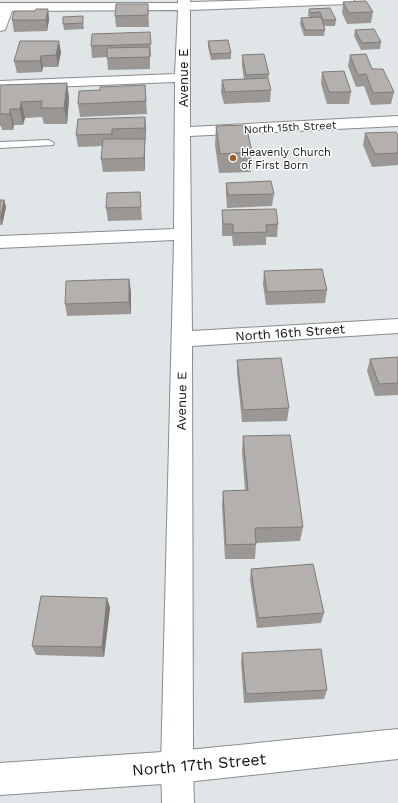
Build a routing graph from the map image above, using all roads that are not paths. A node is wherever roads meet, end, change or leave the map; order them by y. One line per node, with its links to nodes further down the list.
1 (348, 0): 2 (street)
2 (184, 3): 3 (street); 5 (street, Avenue E)
3 (3, 7): 4 (street)
4 (0, 27)
5 (182, 78): 6 (street); 8 (street, Avenue E)
6 (0, 85)
7 (398, 121): 8 (street, North 15th Street)
8 (183, 132): 11 (street, Avenue E)
9 (49, 143): 10 (lane)
10 (0, 145)
11 (183, 234): 12 (street); 14 (street, Avenue E)
12 (0, 242)
13 (398, 326): 14 (street, North 16th Street)
14 (182, 339): 16 (street, Avenue E)
15 (398, 744): 16 (street, North 17th Street)
16 (177, 767): 17 (street, North 17th Street); 18 (street, Avenue E)
17 (0, 780)
18 (178, 803)

